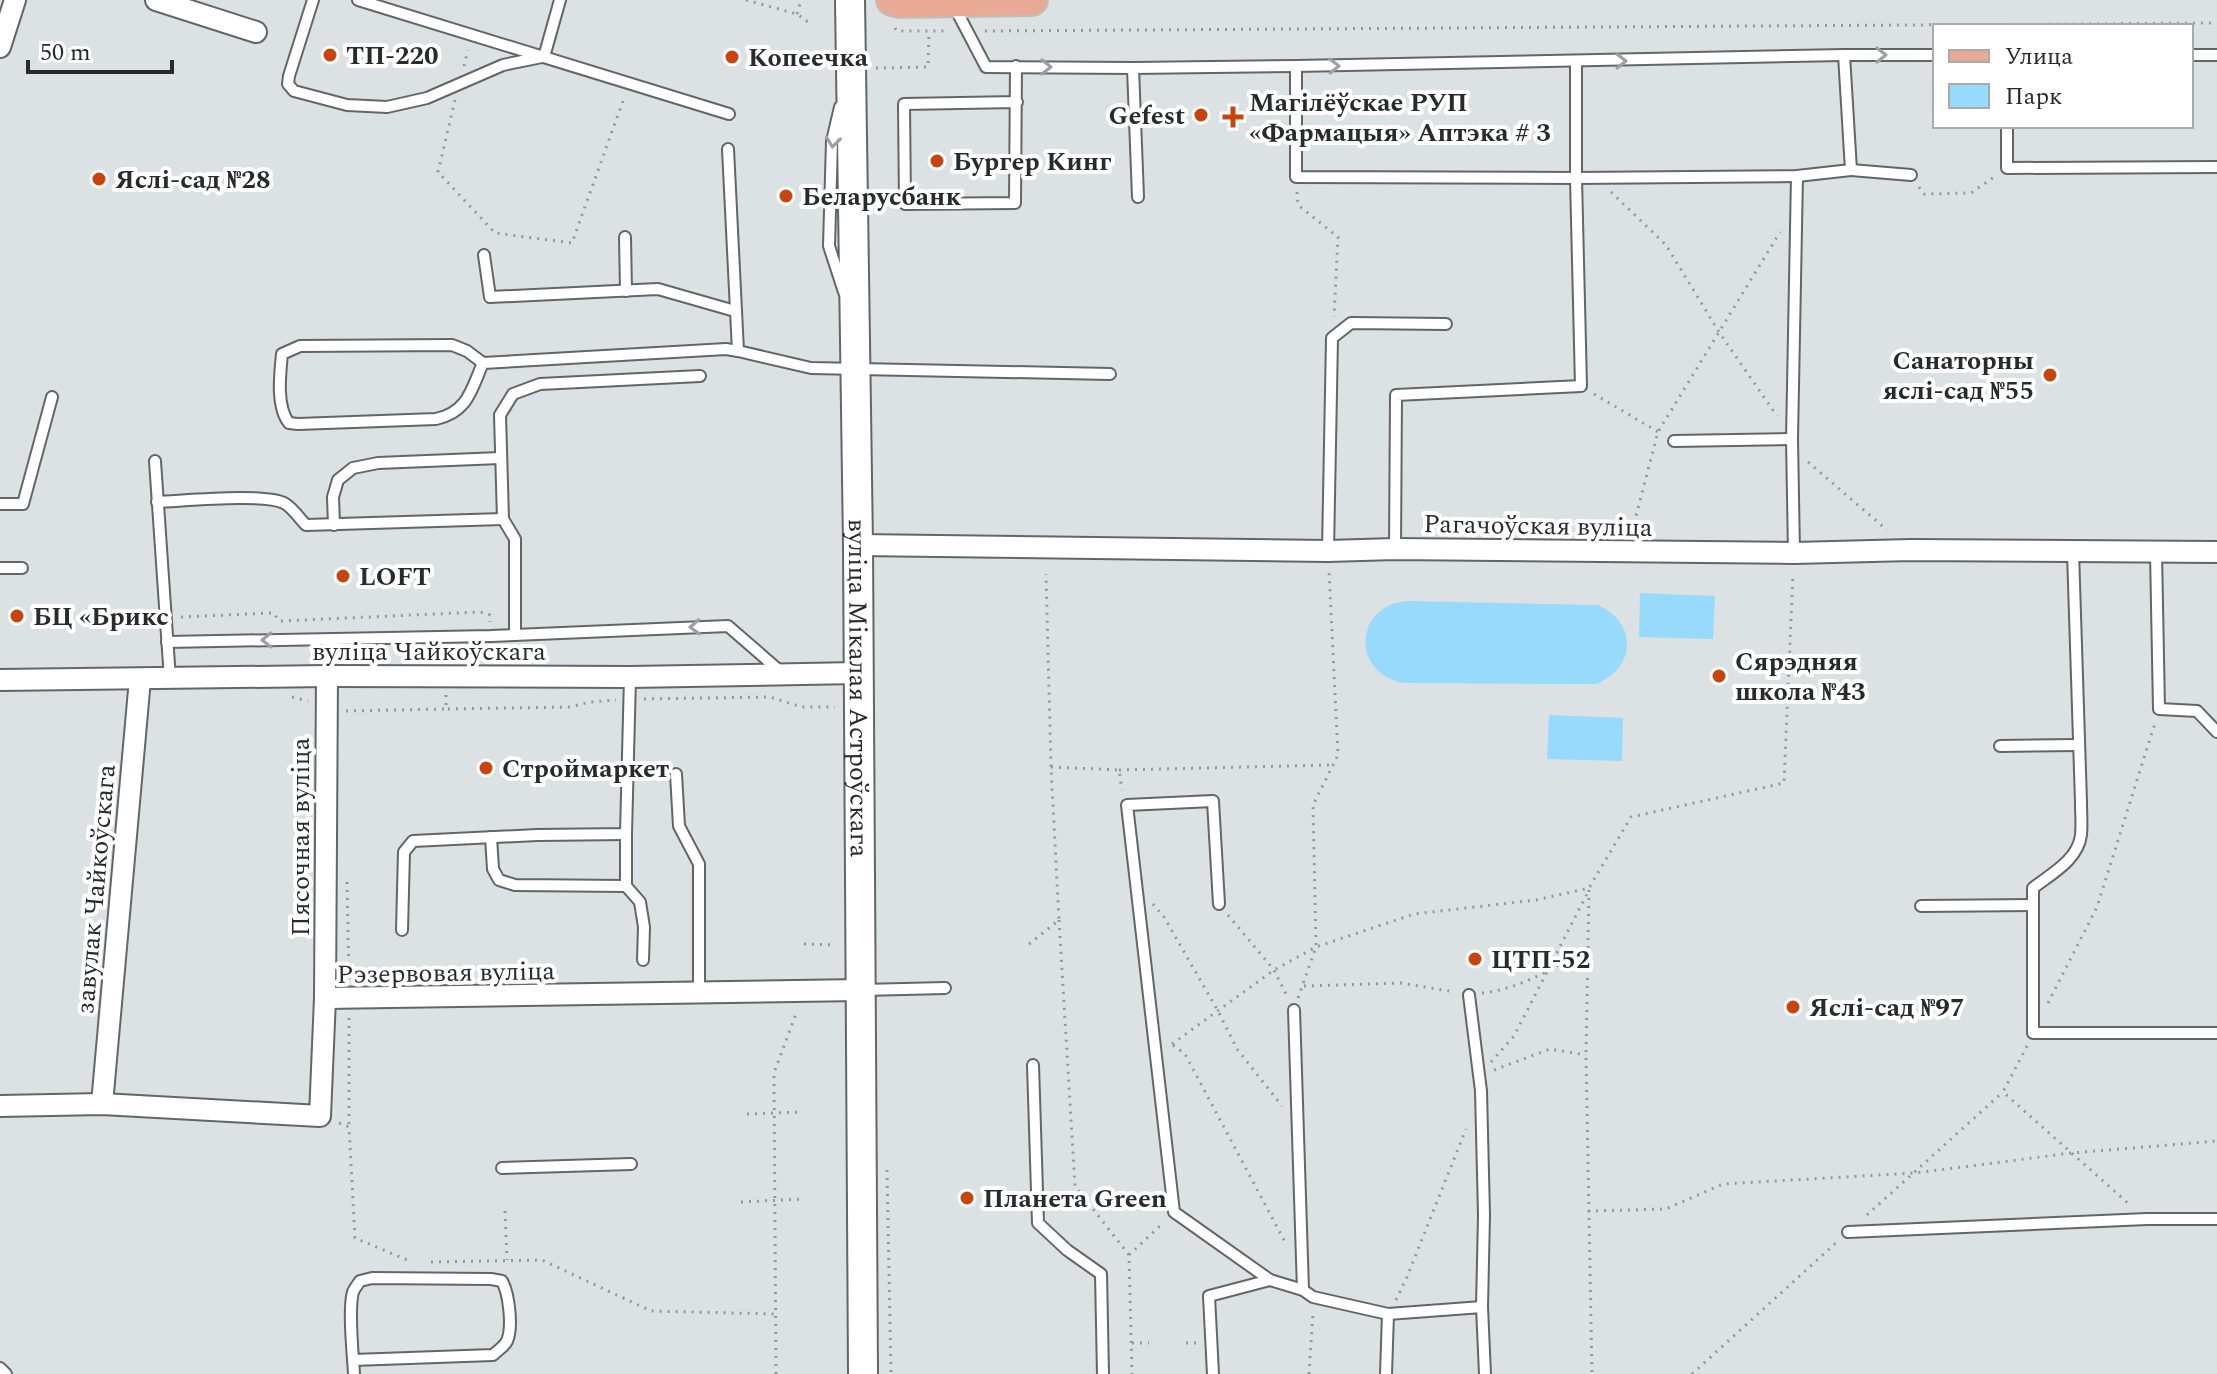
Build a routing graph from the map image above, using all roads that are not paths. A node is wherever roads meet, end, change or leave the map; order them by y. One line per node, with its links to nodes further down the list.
1 (15, 0): 11 (street)
2 (156, 0): 10 (street)
3 (313, 0): 16 (lane)
4 (358, 0): 16 (lane)
5 (560, 0): 16 (lane)
6 (850, 0): 38 (main road, вуліца Мікалая Астроўскага)
7 (892, 0): 9 (main road)
8 (1032, 0): 9 (main road)
9 (951, 1): 18 (lane)
10 (256, 32)
11 (0, 47)
12 (1844, 55): 13 (lane, one-way to 13); 17 (lane, one-way to 12); 26 (lane)
13 (1933, 55)
14 (2193, 55): 15 (lane)
15 (2217, 55)
16 (544, 57): 22 (lane)
17 (1576, 62): 19 (lane, one-way to 17); 29 (lane)
18 (1016, 66): 20 (lane, one-way to 20); 21 (lane)
19 (1296, 66): 20 (lane); 29 (lane)
20 (1133, 68): 30 (lane)
21 (1017, 102): 21 (lane)
22 (729, 114)
23 (2007, 128): 25 (lane)
24 (728, 149): 34 (lane)
25 (2217, 167)
26 (1851, 170): 27 (lane); 28 (lane)
27 (1911, 175)
28 (1797, 176): 29 (lane); 42 (lane)
29 (1576, 178): 51 (lane)
30 (1138, 197)
31 (625, 237): 33 (lane)
32 (484, 255): 33 (lane)
33 (626, 291): 34 (lane)
34 (735, 311): 36 (lane)
35 (1446, 324): 52 (lane)
36 (738, 351): 37 (lane); 38 (lane)
37 (483, 363): 37 (lane)
38 (854, 369): 39 (lane); 50 (main road, вуліца Мікалая Астроўскага)
39 (1110, 374)
40 (700, 376): 44 (lane)
41 (52, 397): 47 (lane)
42 (1792, 439): 43 (lane); 55 (lane)
43 (1674, 441)
44 (500, 458): 48 (lane); 49 (lane)
45 (155, 461): 46 (lane)
46 (157, 502): 49 (lane); 60 (lane)
47 (0, 504)
48 (503, 519): 49 (lane); 59 (lane)
49 (334, 525)
50 (858, 545): 52 (street, Рагачоўская вуліца); 61 (main road, вуліца Мікалая Астроўскага)
51 (1395, 549): 52 (street, Рагачоўская вуліца); 55 (street, Рагачоўская вуліца)
52 (1328, 551)
53 (2073, 552): 55 (street, Рагачоўская вуліца); 56 (street, Рагачоўская вуліца); 69 (lane)
54 (2217, 552): 56 (street, Рагачоўская вуліца)
55 (1794, 553)
56 (2156, 553): 68 (lane)
57 (0, 568): 58 (lane)
58 (22, 568)
59 (515, 635): 60 (lane, one-way to 60); 62 (lane, one-way to 59)
60 (167, 642): 66 (lane)
61 (858, 673): 62 (street, вуліца Чайкоўскага); 81 (main road, вуліца Мікалая Астроўскага)
62 (782, 674): 64 (street, вуліца Чайкоўскага)
63 (327, 676): 64 (street, вуліца Чайкоўскага); 66 (street, вуліца Чайкоўскага); 84 (street, Пясочная вуліца)
64 (630, 677): 72 (lane)
65 (140, 679): 66 (street, вуліца Чайкоўскага); 67 (street, вуліца Чайкоўскага); 88 (street, завулак Чайкоўскага)
66 (170, 679)
67 (0, 680)
68 (2217, 732)
69 (2079, 745): 70 (lane); 76 (lane)
70 (2000, 746)
71 (676, 774): 82 (lane)
72 (626, 834): 73 (lane); 74 (lane)
73 (491, 837): 74 (lane); 78 (lane)
74 (626, 886): 79 (lane)
75 (1219, 904): 94 (lane)
76 (2033, 905): 77 (lane); 86 (lane)
77 (1921, 906)
78 (402, 930)
79 (643, 960)
80 (945, 988): 81 (lane)
81 (860, 990): 82 (street, Рэзервовая вуліца); 102 (main road, вуліца Мікалая Астроўскага)
82 (699, 994): 84 (street, Рэзервовая вуліца)
83 (1469, 995): 96 (lane)
84 (325, 998): 88 (street, Рэзервовая вуліца)
85 (1294, 1010): 95 (lane)
86 (2217, 1033)
87 (1033, 1065): 103 (lane)
88 (102, 1104): 89 (street)
89 (0, 1106)
90 (631, 1164): 91 (lane)
91 (502, 1168)
92 (2217, 1219): 93 (lane)
93 (1848, 1232)
94 (1270, 1280): 95 (lane); 104 (lane)
95 (1303, 1290): 97 (lane)
96 (1482, 1307): 97 (lane); 106 (lane)
97 (1388, 1314): 105 (lane)
98 (353, 1360): 98 (lane); 101 (lane)
99 (0, 1368): 100 (lane)
100 (6, 1374)
101 (354, 1374)
102 (863, 1374)
103 (1103, 1374)
104 (1213, 1374)
105 (1386, 1374)
106 (1485, 1374)

